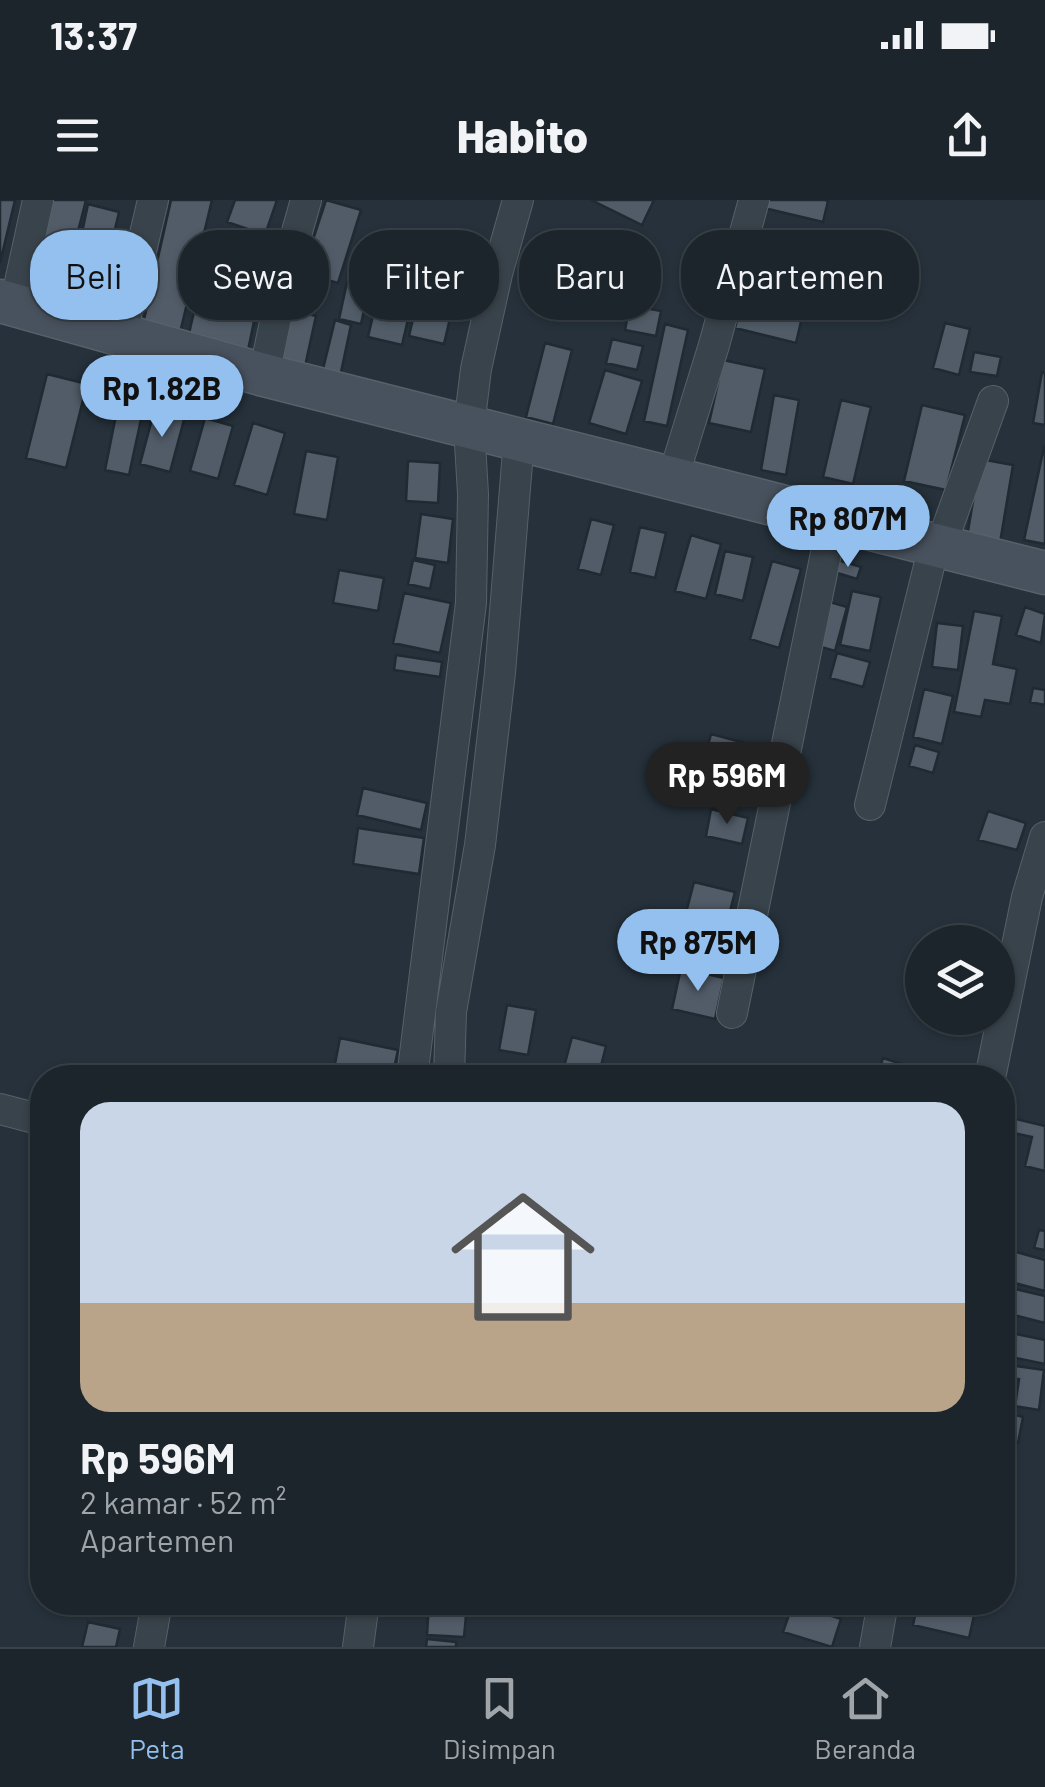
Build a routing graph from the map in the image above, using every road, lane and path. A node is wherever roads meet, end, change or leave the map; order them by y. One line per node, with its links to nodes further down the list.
1 (38, 200): 6 (street)
2 (153, 200): 7 (street)
3 (306, 200): 8 (street)
4 (518, 200): 10 (street)
5 (754, 200): 12 (street)
6 (8, 303): 7 (street)
7 (121, 336): 8 (street)
8 (264, 375): 10 (street)
9 (994, 401): 14 (street)
10 (469, 426): 11 (street); 19 (street)
11 (520, 439): 12 (street); 20 (street)
12 (672, 481): 13 (street)
13 (833, 519): 14 (street); 18 (street)
14 (937, 547): 15 (street); 16 (street)
15 (1045, 573)
16 (870, 805)
17 (1045, 837): 21 (street)
18 (732, 1013)
19 (414, 1065)
20 (449, 1065)
21 (993, 1065)
22 (0, 1108): 23 (street)
23 (30, 1117)
24 (154, 1615): 27 (street)
25 (362, 1615): 28 (street)
26 (880, 1615): 29 (street)
27 (148, 1647)
28 (358, 1647)
29 (875, 1647)

